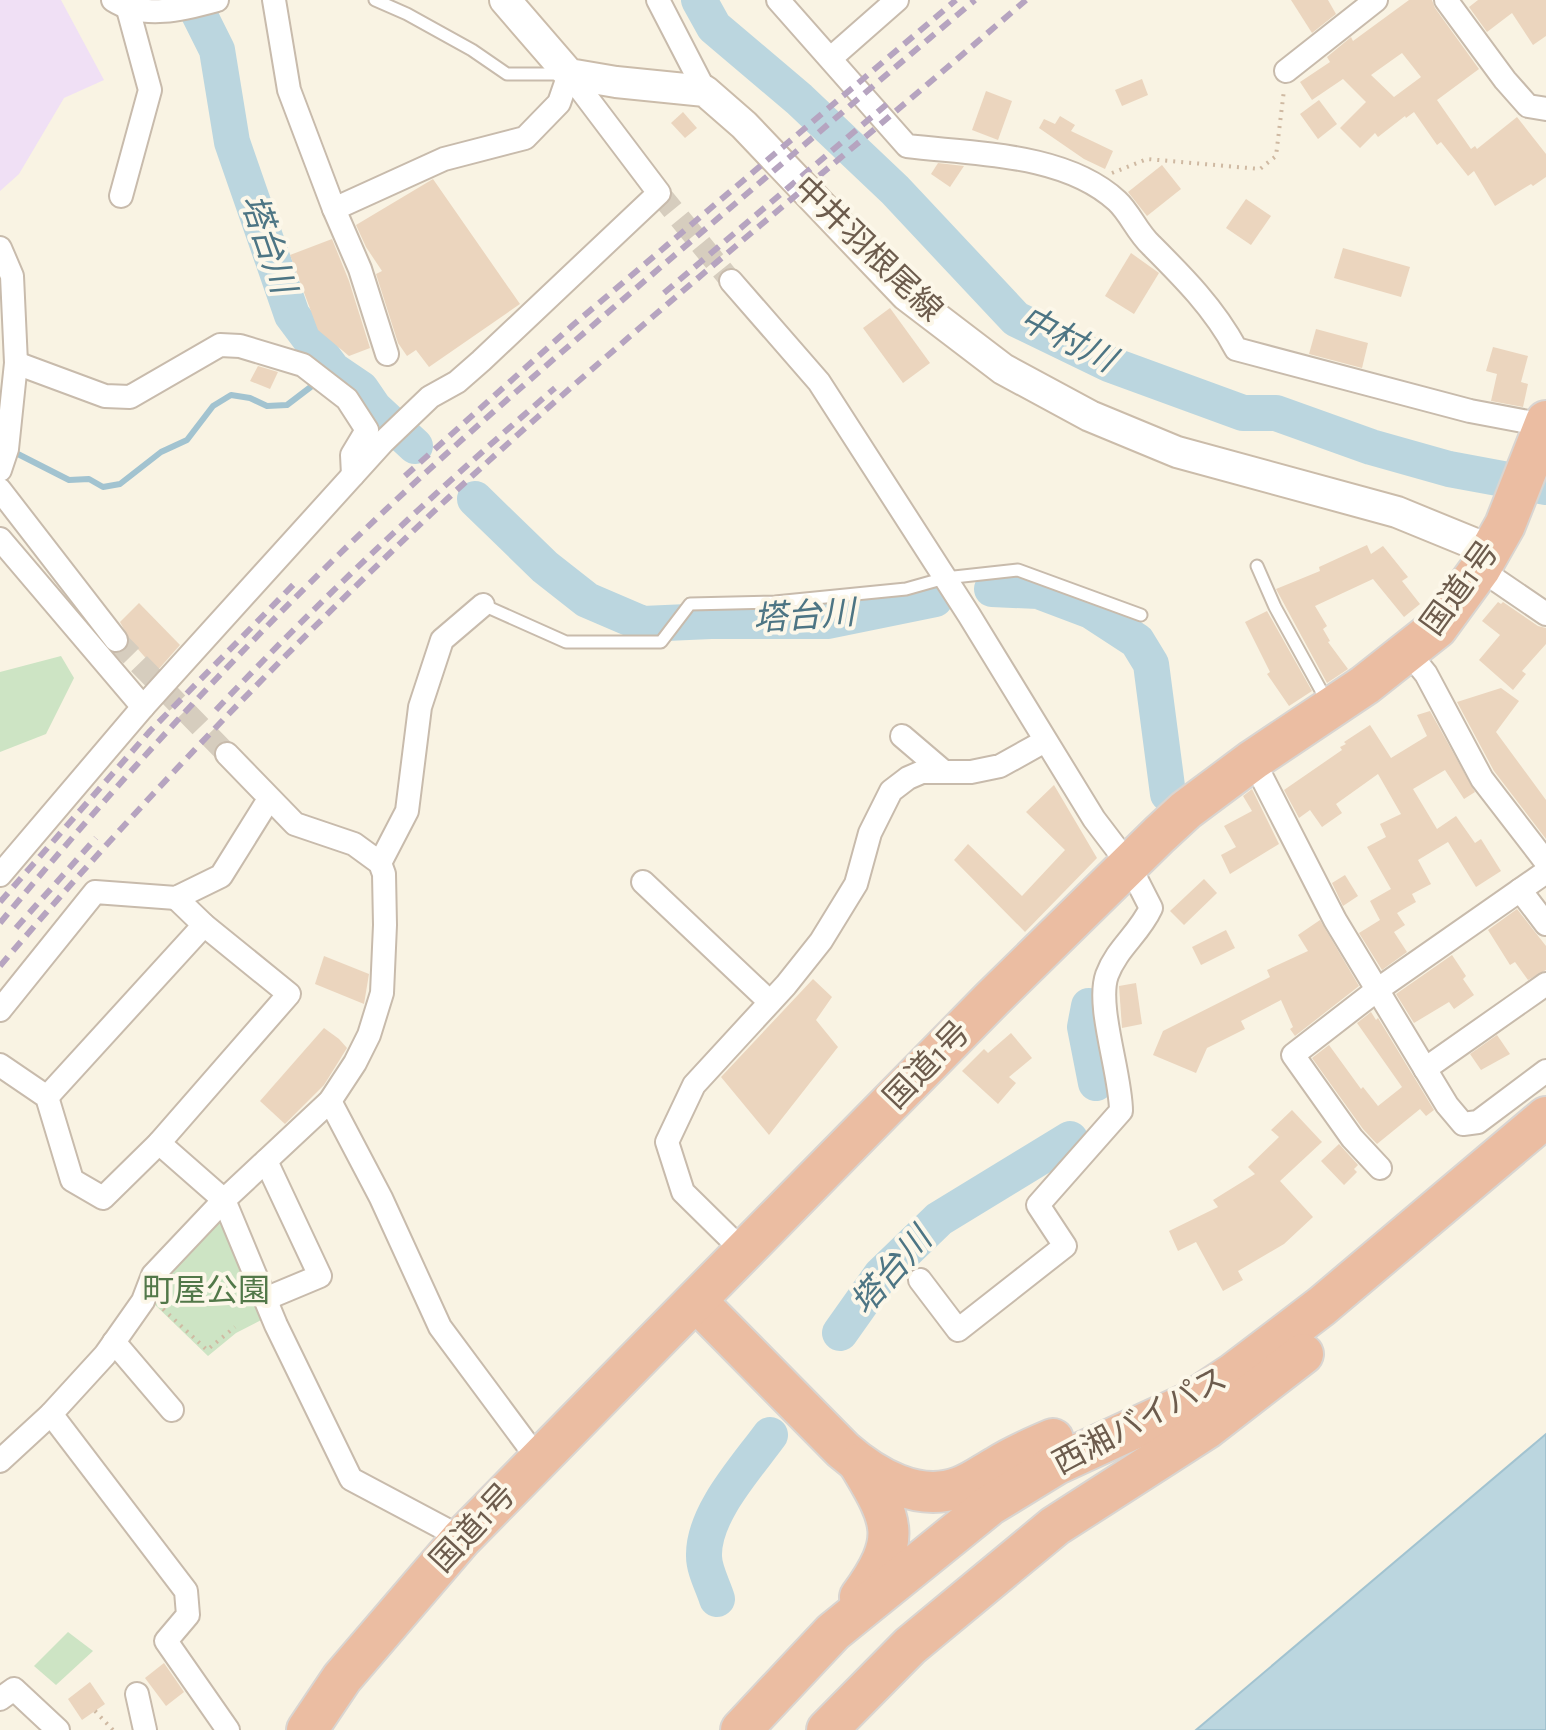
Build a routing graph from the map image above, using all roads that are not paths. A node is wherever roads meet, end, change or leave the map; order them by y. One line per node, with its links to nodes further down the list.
1 (274, 0): 17 (street)
2 (375, 0): 13 (lane)
3 (505, 0): 13 (main road)
4 (658, 0): 14 (street)
5 (778, 0): 11 (street)
6 (897, 0): 11 (street)
7 (1376, 0): 12 (street)
8 (1446, 0): 15 (street)
9 (208, 2): 10 (street)
10 (121, 5): 16 (street)
11 (831, 58): 22 (street)
12 (1286, 71)
13 (569, 74): 14 (main road); 17 (street); 24 (street)
14 (705, 91): 27 (main road, 中井羽根尾線)
15 (1546, 109)
16 (121, 196)
17 (334, 209): 20 (street)
18 (0, 248): 21 (street)
19 (731, 281): 29 (street)
20 (387, 354)
21 (16, 363): 23 (street); 24 (street)
22 (1545, 423): 27 (highway, 国道1号)
23 (0, 470)
24 (353, 475): 35 (street)
25 (0, 490): 33 (street)
26 (0, 539): 35 (street)
27 (1492, 548): 31 (street); 34 (highway, 国道1号)
28 (1257, 566): 36 (lane)
29 (945, 578): 30 (lane); 32 (lane); 38 (street)
30 (483, 605): 44 (street)
31 (1546, 614)
32 (1141, 615)
33 (116, 640)
34 (1409, 653): 36 (highway, 国道1号); 43 (street)
35 (143, 707): 45 (street)
36 (1331, 708): 40 (highway, 国道1号)
37 (902, 736): 41 (street)
38 (1045, 741): 41 (street); 46 (street)
39 (227, 754): 42 (street)
40 (1253, 760): 46 (highway, 国道1号); 53 (street)
41 (943, 771): 54 (street)
42 (269, 799): 44 (street); 49 (street)
43 (1544, 859): 48 (street)
44 (380, 863): 60 (street)
45 (0, 875)
46 (1137, 880): 68 (highway, 国道1号); 69 (street)
47 (643, 882): 54 (street)
48 (1520, 890): 50 (street); 53 (street)
49 (176, 898): 51 (street); 55 (street)
50 (1546, 924)
51 (204, 925): 59 (street); 62 (street)
52 (1546, 984): 57 (street)
53 (1377, 990): 57 (street); 66 (street)
54 (770, 1002): 68 (street)
55 (0, 1010)
56 (0, 1065): 59 (street)
57 (1425, 1069): 58 (street)
58 (1546, 1071)
59 (47, 1097): 62 (street)
60 (330, 1101): 65 (street); 76 (street)
61 (1546, 1117): 64 (highway, 西湘バイパス)
62 (159, 1143): 67 (street)
63 (1546, 1152): 87 (highway, 西湘バイパス)
64 (1497, 1158): 75 (highway); 79 (highway, 西湘バイパス)
65 (266, 1161): 67 (street); 70 (street)
66 (1380, 1168)
67 (224, 1200): 70 (street); 72 (street)
68 (744, 1252): 71 (highway, 国道1号)
69 (920, 1280)
70 (265, 1299): 78 (street)
71 (696, 1301): 75 (highway); 76 (highway, 国道1号)
72 (114, 1342): 73 (street); 74 (street)
73 (172, 1410)
74 (51, 1414): 77 (street); 85 (street)
75 (851, 1457): 79 (highway)
76 (538, 1459): 78 (highway, 国道1号)
77 (0, 1461)
78 (462, 1538): 86 (highway, 国道1号)
79 (833, 1632): 82 (highway, 西湘バイパス)
80 (137, 1694): 84 (street)
81 (0, 1699): 83 (street)
82 (745, 1715)
83 (58, 1730)
84 (145, 1730)
85 (228, 1730)
86 (307, 1730)
87 (827, 1730)

